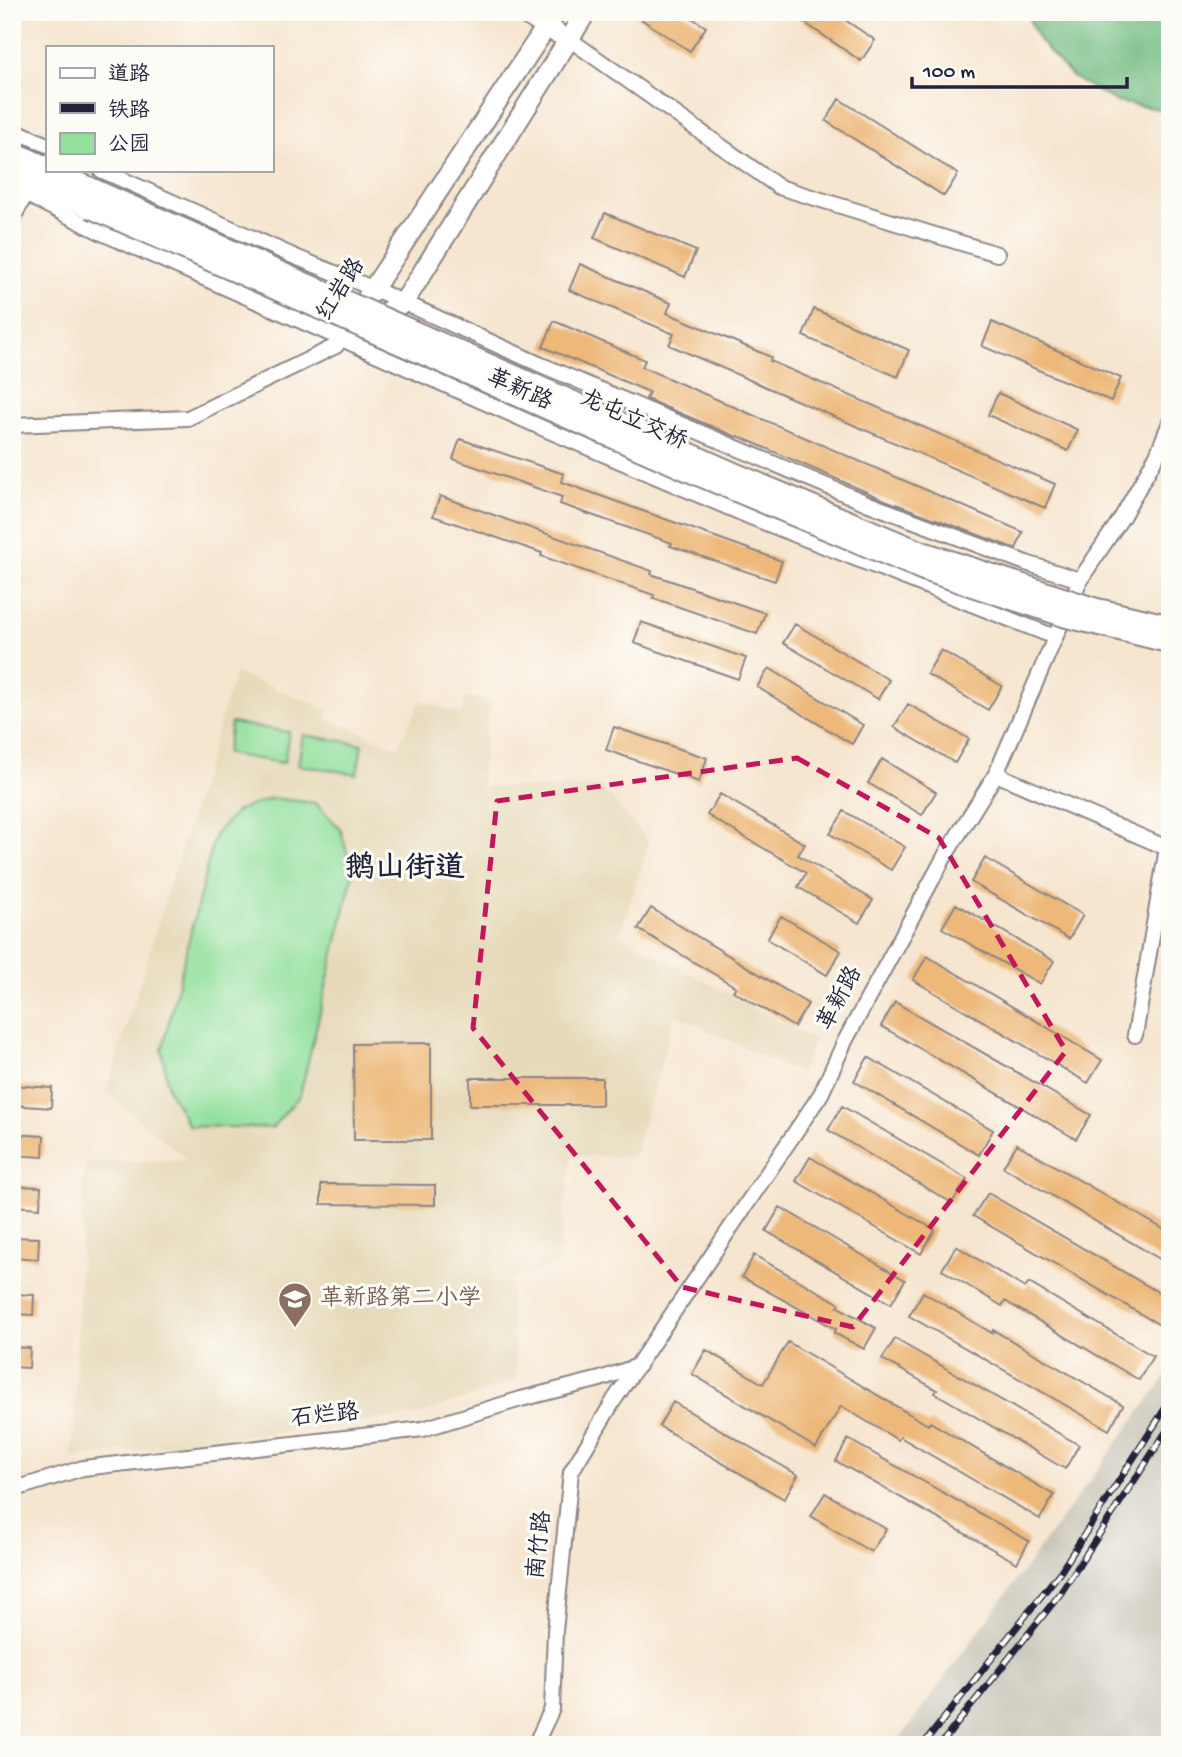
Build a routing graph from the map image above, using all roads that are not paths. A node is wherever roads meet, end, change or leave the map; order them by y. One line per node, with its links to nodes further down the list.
1 (522, 12): 3 (main road)
2 (579, 15): 4 (main road)
3 (550, 20): 4 (main road); 17 (main road, 红岩路)
4 (569, 39): 16 (street); 18 (main road)
5 (12, 129): 6 (street)
6 (46, 145)
7 (12, 151): 8 (main road)
8 (46, 167)
9 (12, 172): 13 (main road, 革新路)
10 (55, 172): 14 (main road)
11 (105, 172): 17 (street, 革新路)
12 (12, 184): 13 (street, 革新路)
13 (29, 188): 14 (main road, 革新路); 15 (street); 19 (street, 革新路)
14 (94, 199): 23 (main road, 龙屯立交桥, bridge); 25 (main road, 龙屯立交桥, bridge)
15 (12, 219)
16 (997, 254)
17 (372, 288): 18 (street, 革新路); 19 (main road, 红岩路)
18 (404, 302): 19 (main road); 22 (street, 革新路)
19 (341, 338): 21 (street, 红岩路); 24 (street, 革新路)
20 (1170, 422): 22 (street)
21 (12, 425)
22 (1080, 580): 24 (street, 革新路)
23 (1170, 625)
24 (1055, 638): 26 (street, 革新路)
25 (1170, 643)
26 (996, 774): 27 (street); 28 (street, 革新路)
27 (1135, 1035)
28 (638, 1366): 29 (street, 石烂路); 30 (street, 南竹路)
29 (12, 1490)
30 (535, 1745)

